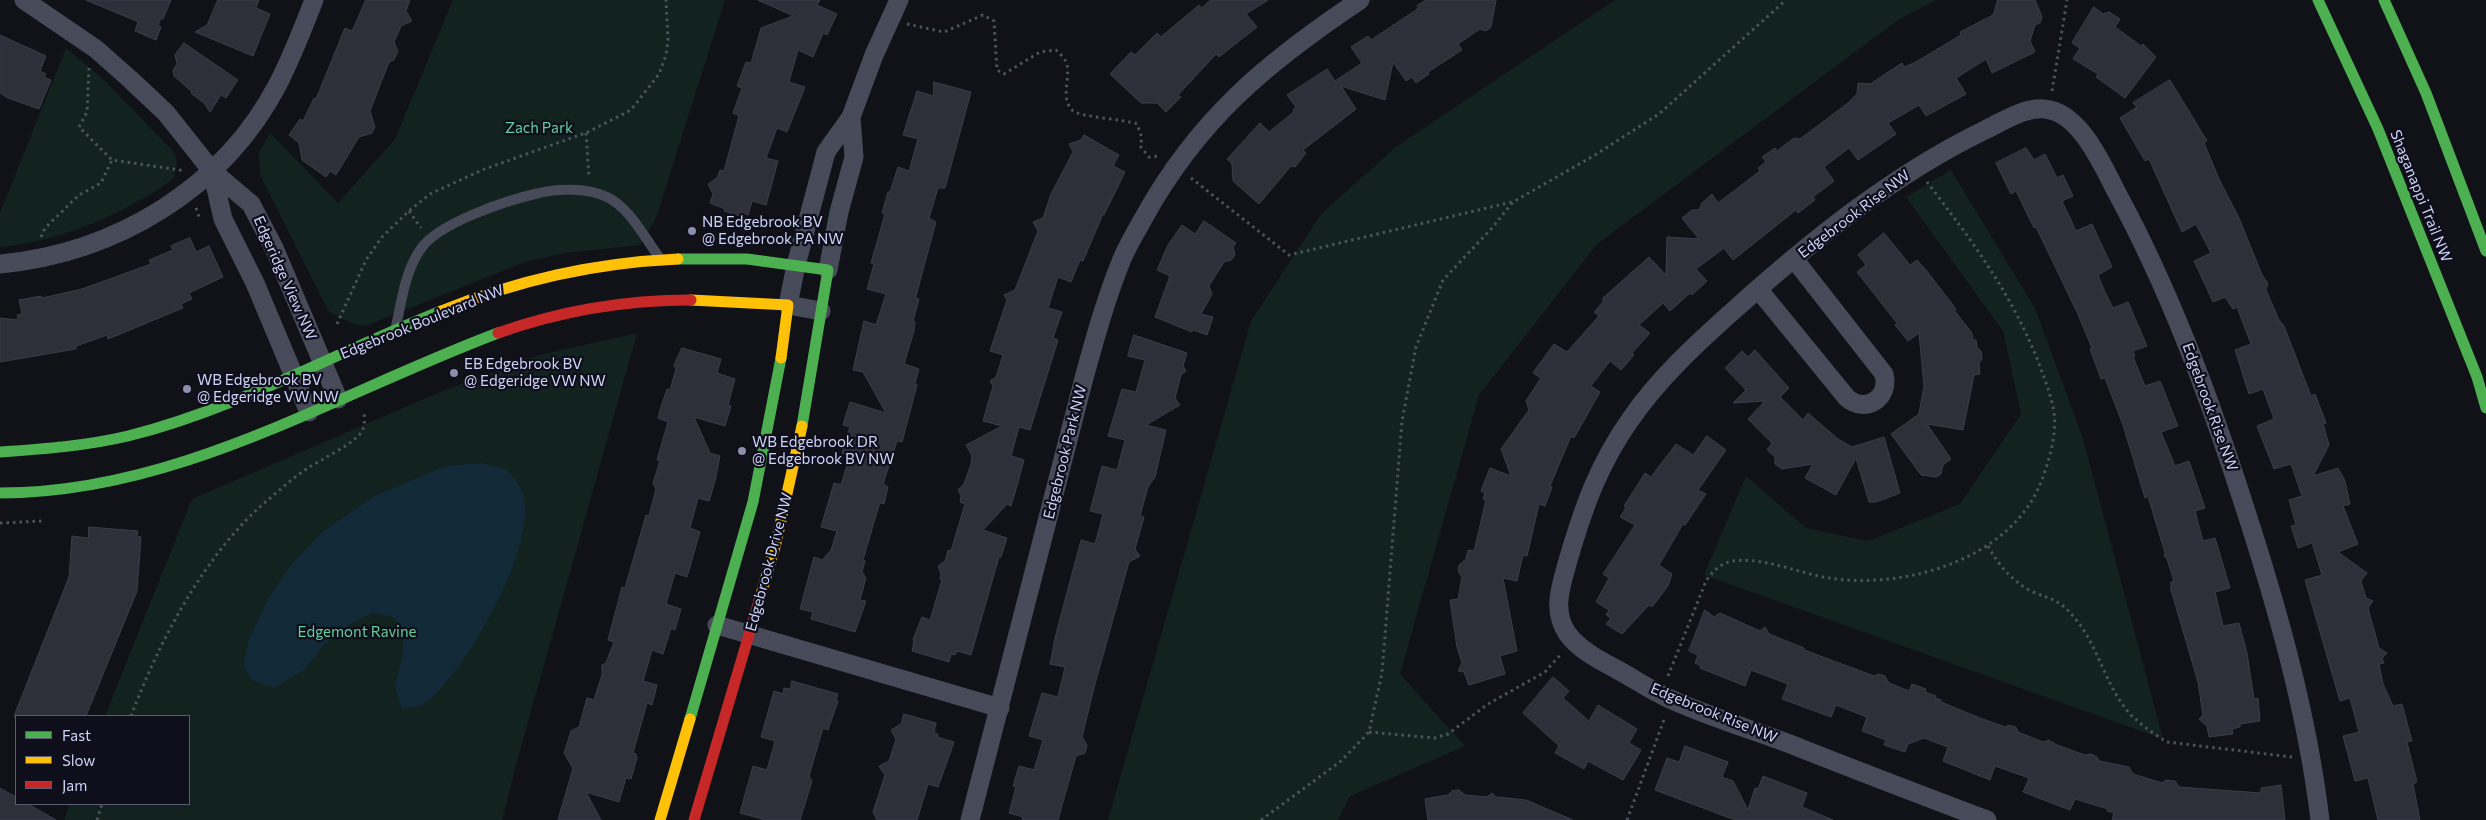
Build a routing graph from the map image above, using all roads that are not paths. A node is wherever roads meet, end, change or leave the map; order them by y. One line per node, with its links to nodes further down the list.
1 (24, 0): 8 (street)
2 (314, 0): 8 (street)
3 (899, 0): 7 (street)
4 (1360, 0): 28 (street, Edgebrook Park NW)
5 (2318, 0): 22 (street, Shaganappi Trail NW)
6 (2384, 0): 9 (street)
7 (851, 117): 13 (street); 14 (street)
8 (212, 171): 12 (street); 19 (street, Edgeridge View NW); 20 (street, Edgeridge View NW)
9 (2486, 251)
10 (1794, 259): 15 (street, Edgebrook Rise NW); 15 (street); 33 (street, Edgebrook Rise NW)
11 (661, 260): 14 (street, Edgebrook Boulevard NW); 18 (street, Edgebrook Boulevard NW); 18 (lane)
12 (0, 264)
13 (828, 270): 14 (street, Edgebrook Boulevard NW); 17 (street, Edgebrook Drive NW)
14 (794, 274): 16 (street, Edgebrook Drive NW)
15 (1758, 289): 32 (street, Edgebrook Rise NW)
16 (788, 305): 17 (street); 21 (street); 26 (street, Edgebrook Drive NW)
17 (821, 311): 27 (street, Edgebrook Drive NW)
18 (395, 332): 19 (street, Edgebrook Boulevard NW)
19 (322, 362): 20 (street, Edgebrook Boulevard NW); 21 (street, Edgeridge View NW)
20 (294, 375): 23 (street, Edgeridge View NW); 24 (street, Edgebrook Boulevard NW)
21 (338, 399): 23 (street)
22 (2486, 408)
23 (309, 412): 25 (street)
24 (0, 452)
25 (0, 493)
26 (718, 625): 27 (street); 29 (street, Edgebrook Drive NW)
27 (749, 634): 28 (street); 30 (street, Edgebrook Drive NW)
28 (1000, 708): 31 (street, Edgebrook Park NW)
29 (660, 820)
30 (694, 820)
31 (970, 820)
32 (1987, 820)
33 (2320, 820)

